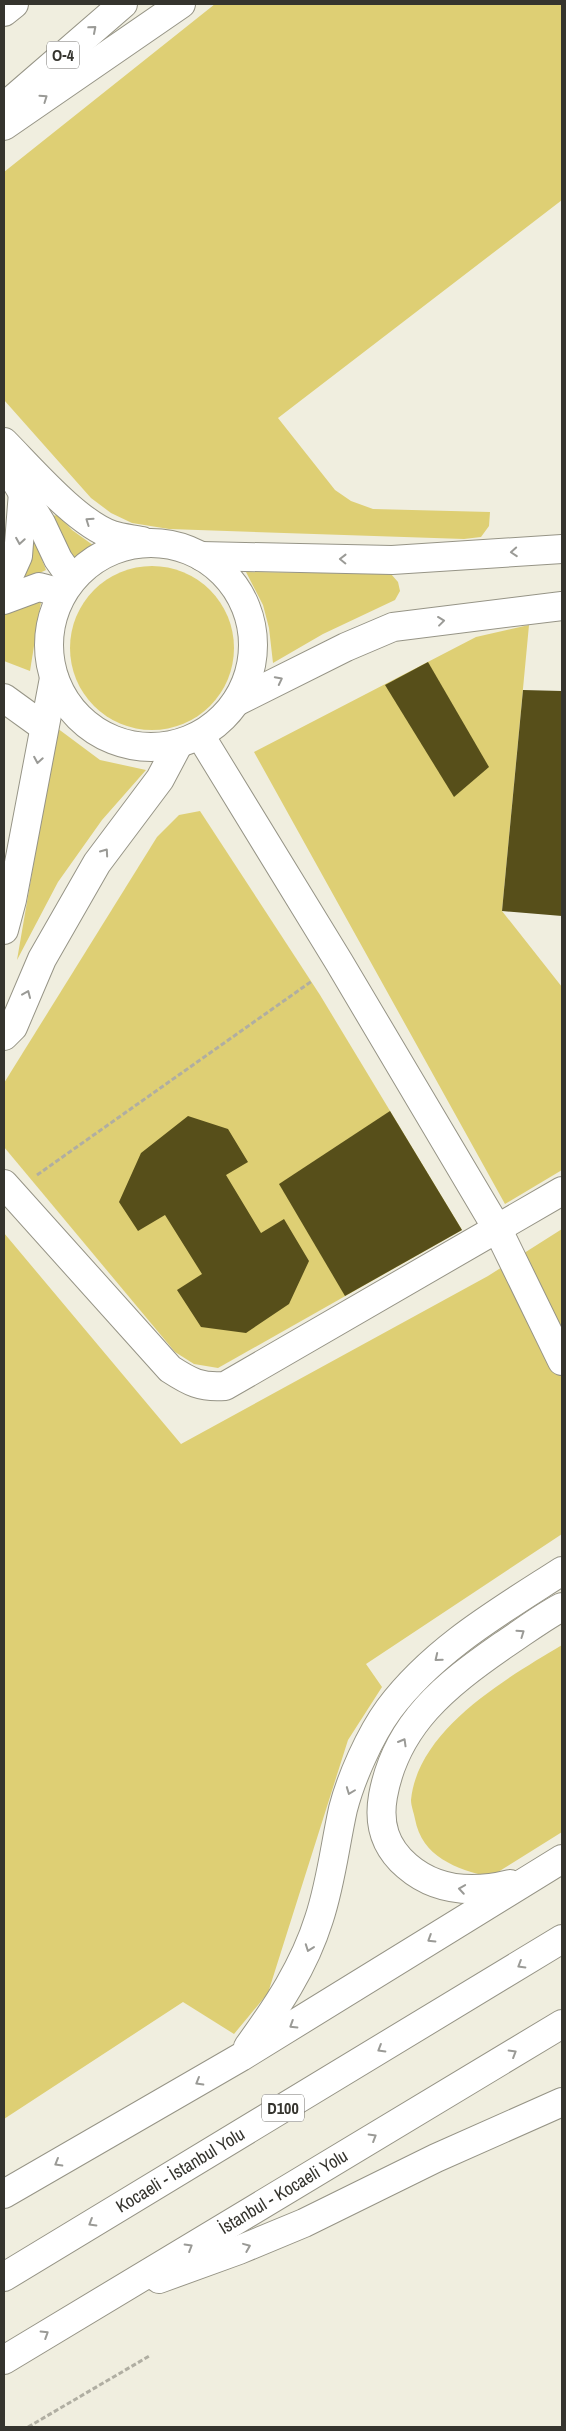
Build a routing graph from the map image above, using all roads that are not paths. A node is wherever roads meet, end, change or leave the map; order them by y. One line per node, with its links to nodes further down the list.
1 (14, 4): 4 (main road)
2 (123, 4): 5 (main road, O-4, one-way to 2)
3 (181, 4): 6 (main road, one-way to 3)
4 (4, 12)
5 (4, 107)
6 (4, 126)
7 (4, 442): 10 (main road, one-way to 7)
8 (4, 462): 9 (main road)
9 (23, 492): 13 (main road); 14 (main road, one-way to 14)
10 (151, 543): 12 (main road); 13 (main road)
11 (562, 549): 12 (main road, one-way to 12)
12 (202, 556): 19 (main road)
13 (67, 586): 15 (main road); 17 (main road)
14 (4, 587)
15 (4, 600)
16 (562, 606): 19 (main road, one-way to 16)
17 (54, 678): 20 (main road); 21 (main road)
18 (4, 698): 20 (main road)
19 (236, 702): 21 (main road)
20 (44, 727): 22 (main road, one-way to 22)
21 (189, 740): 23 (main road, one-way to 21); 26 (main road)
22 (4, 930)
23 (4, 1036)
24 (8, 1188): 26 (main road)
25 (562, 1191): 26 (main road)
26 (498, 1230): 27 (main road)
27 (562, 1361)
28 (562, 1571): 34 (main road, one-way to 34)
29 (555, 1610): 31 (main road, one-way to 29)
30 (562, 1859): 31 (main road)
31 (526, 1880): 34 (main road, one-way to 34)
32 (562, 1940): 39 (main road, Kocaeli - İstanbul Yolu / D100, one-way to 39)
33 (562, 2024): 40 (main road, İstanbul - Kocaeli Yolu, one-way to 33)
34 (241, 2057): 38 (main road, one-way to 38)
35 (562, 2083): 37 (main road)
36 (562, 2102): 37 (main road)
37 (436, 2158): 40 (main road, one-way to 37)
38 (4, 2194)
39 (4, 2277)
40 (102, 2299): 41 (main road, İstanbul - Kocaeli Yolu, one-way to 40)
41 (4, 2360)

